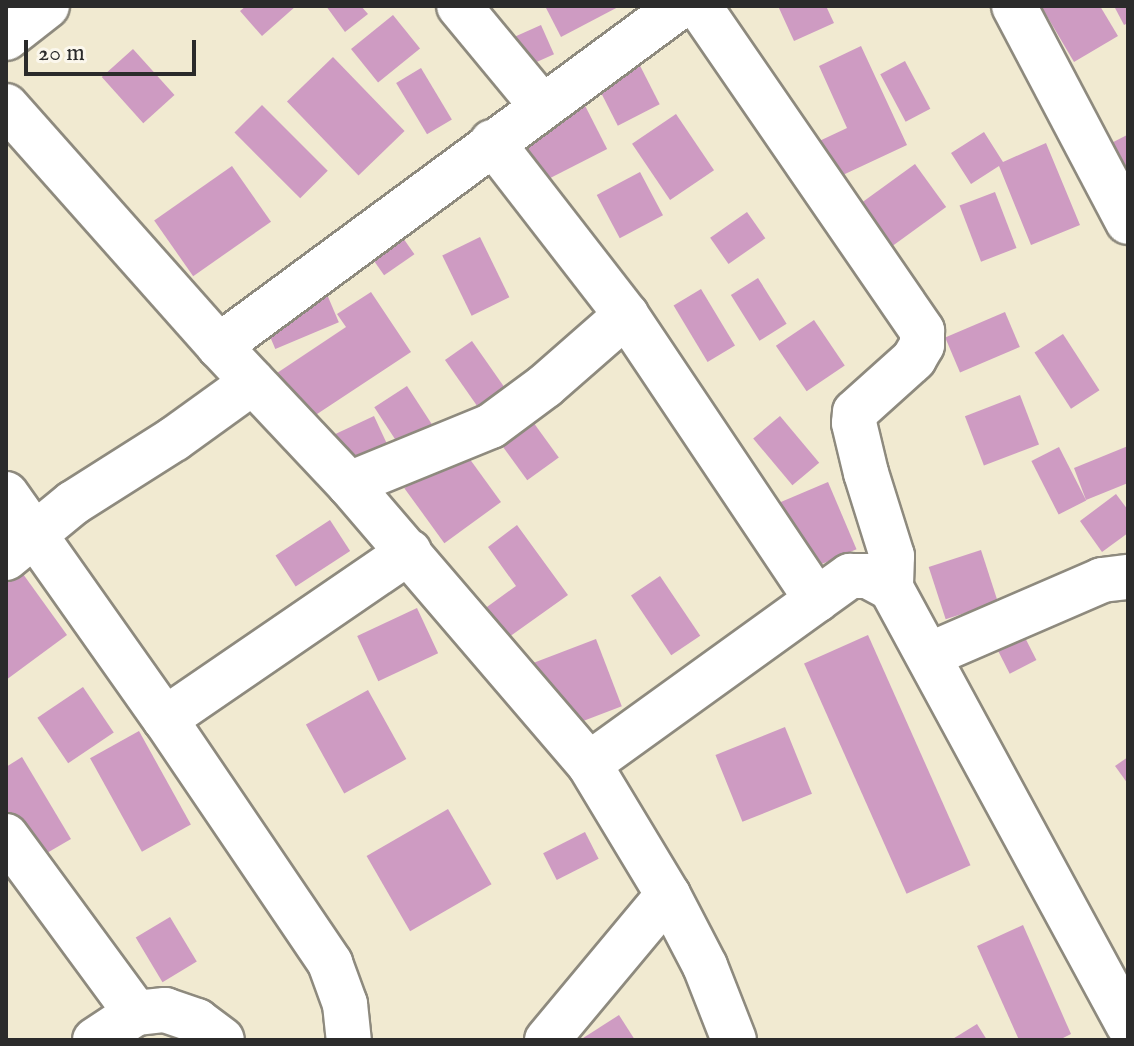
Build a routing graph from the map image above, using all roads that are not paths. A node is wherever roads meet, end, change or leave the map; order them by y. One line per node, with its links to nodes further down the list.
1 (47, 6): 6 (street)
2 (459, 6): 7 (street)
3 (680, 6): 7 (street)
4 (699, 6): 19 (street)
5 (1014, 6): 10 (street)
6 (6, 38)
7 (541, 105): 9 (street)
8 (6, 106): 12 (street)
9 (492, 142): 11 (street); 12 (street)
10 (1128, 222)
11 (626, 315): 14 (street); 20 (street)
12 (219, 346): 13 (street)
13 (253, 382): 14 (street); 16 (street)
14 (349, 484): 17 (street)
15 (6, 494): 16 (street)
16 (19, 547): 22 (street)
17 (409, 552): 22 (street); 23 (street)
18 (1128, 577): 21 (street)
19 (891, 588): 20 (street); 21 (street)
20 (817, 600): 23 (street)
21 (929, 655): 27 (street)
22 (165, 719): 30 (street)
23 (589, 764): 25 (street)
24 (6, 836): 26 (street)
25 (668, 895): 31 (street); 32 (street)
26 (136, 1013): 28 (street); 29 (street)
27 (1128, 1025)
28 (95, 1040)
29 (222, 1040)
30 (349, 1040)
31 (547, 1040)
32 (734, 1040)

